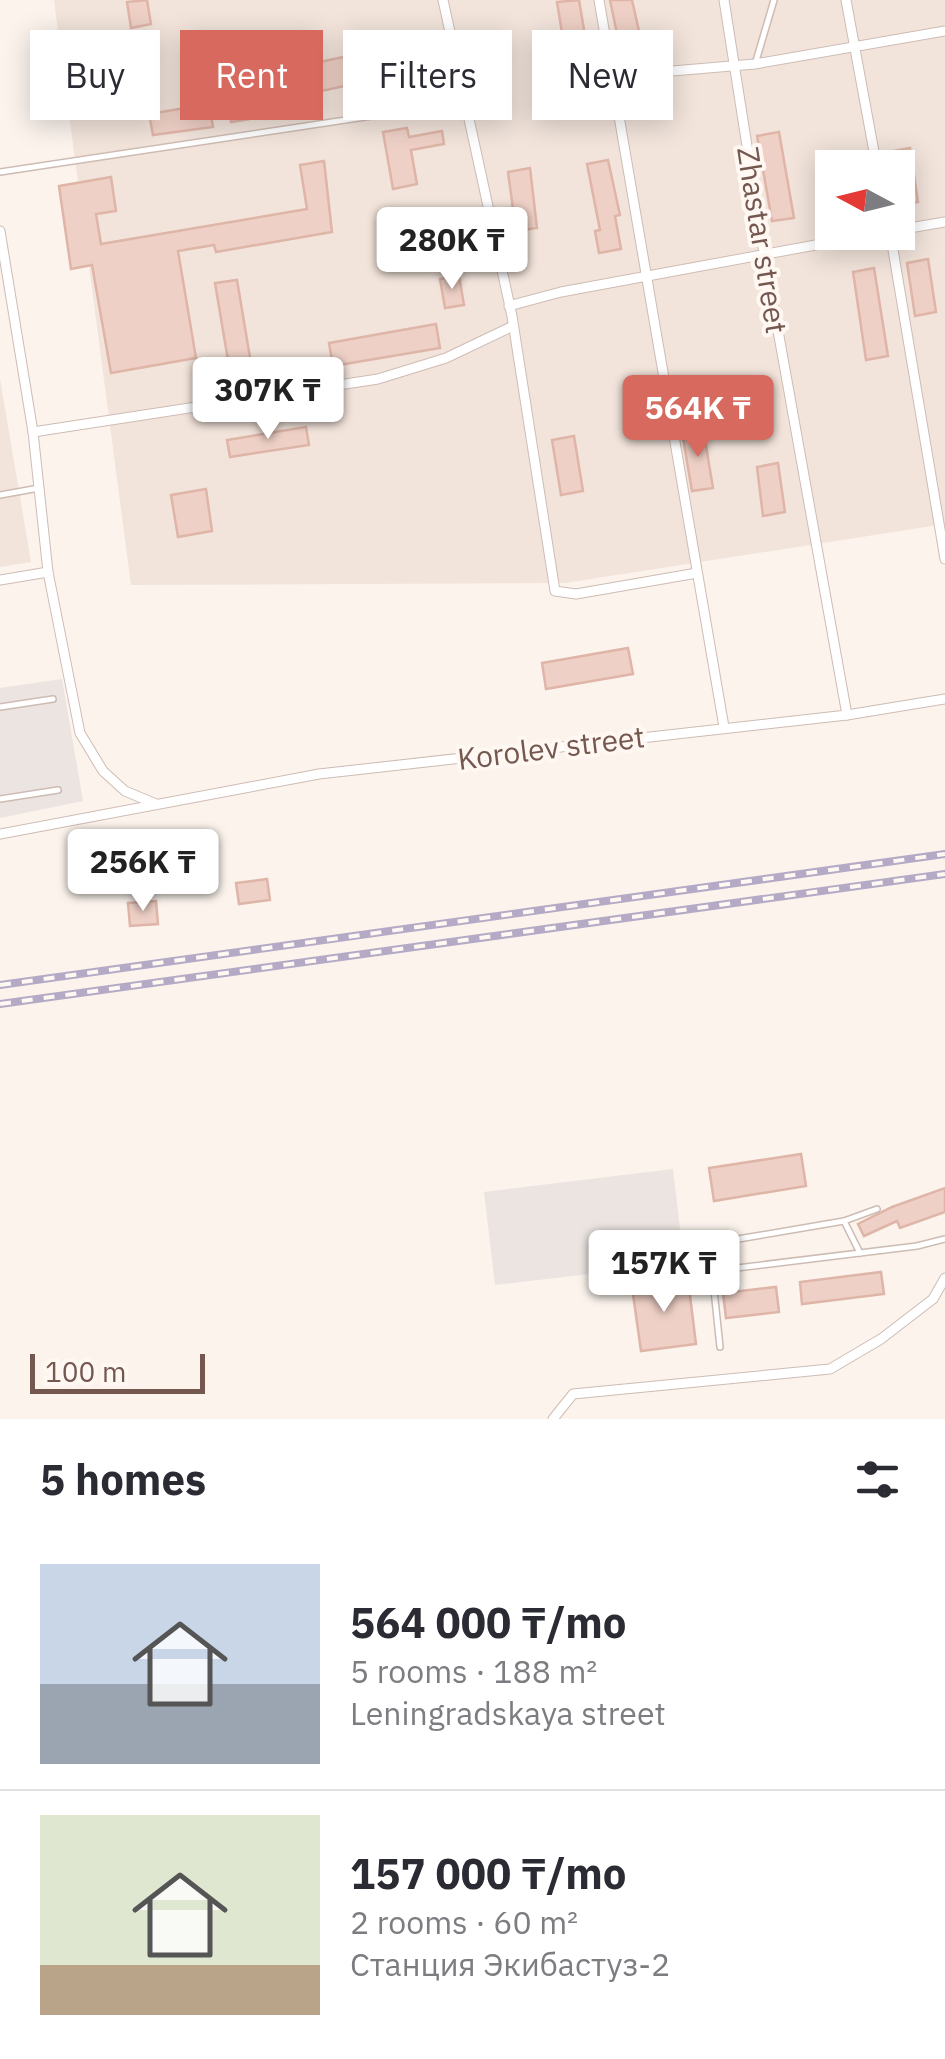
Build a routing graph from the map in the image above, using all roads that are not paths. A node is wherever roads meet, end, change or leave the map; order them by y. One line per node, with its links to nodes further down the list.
1 (444, 0): 6 (street)
2 (599, 0): 7 (street)
3 (724, 0): 10 (street, Zhastar street)
4 (774, 0): 11 (lane)
5 (846, 0): 9 (street)
6 (450, 30)
7 (605, 30)
8 (945, 31): 9 (street)
9 (853, 48): 11 (street); 16 (street)
10 (734, 64): 11 (street); 12 (street); 23 (street, Zhastar street)
11 (756, 64)
12 (673, 70)
13 (346, 120): 17 (lane)
14 (470, 120): 25 (street)
15 (620, 120): 24 (street)
16 (873, 150)
17 (0, 172)
18 (945, 222): 19 (street)
19 (915, 227)
20 (0, 231): 27 (street)
21 (815, 246): 23 (street)
22 (891, 250): 30 (street)
23 (765, 256): 24 (street); 37 (street, Zhastar street)
24 (645, 277): 25 (street); 32 (street)
25 (510, 306): 26 (street)
26 (513, 326): 27 (street); 32 (street)
27 (33, 432): 28 (street)
28 (39, 488): 29 (lane); 31 (street)
29 (0, 494)
30 (945, 559)
31 (48, 572): 33 (street); 41 (street)
32 (697, 573): 38 (street)
33 (0, 580)
34 (52, 699): 36 (lane)
35 (945, 699): 37 (street, Korolev street)
36 (0, 707)
37 (847, 715): 38 (street, Korolev street)
38 (724, 727): 41 (street, Korolev street)
39 (58, 790): 40 (lane)
40 (0, 800)
41 (158, 805): 42 (street, Korolev street)
42 (0, 834)
43 (877, 1209): 44 (lane)
44 (844, 1222): 46 (lane); 47 (lane)
45 (945, 1239): 46 (lane)
46 (860, 1253): 47 (lane)
47 (712, 1271): 49 (lane)
48 (945, 1278): 50 (street)
49 (720, 1347)
50 (553, 1419)

